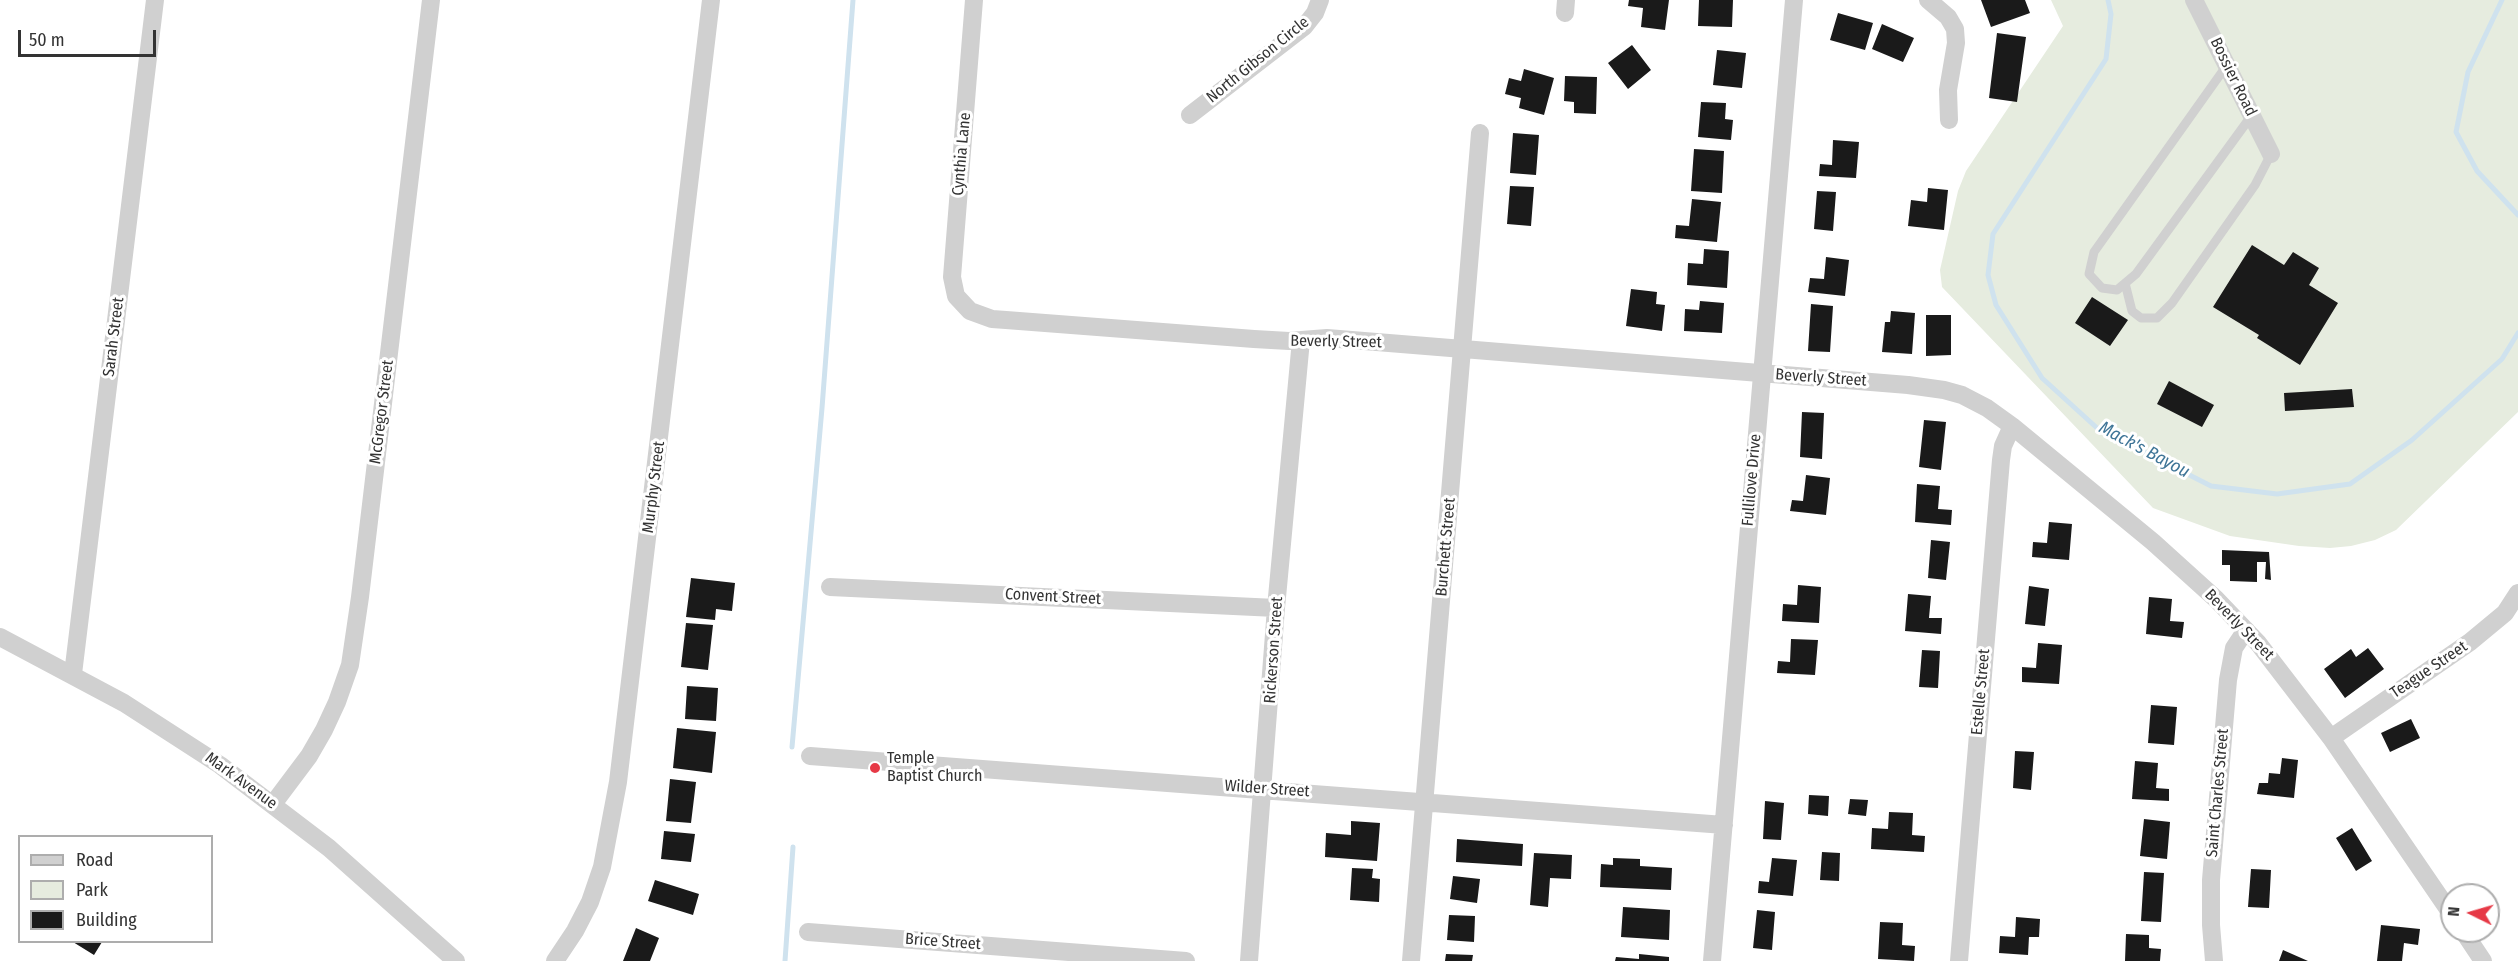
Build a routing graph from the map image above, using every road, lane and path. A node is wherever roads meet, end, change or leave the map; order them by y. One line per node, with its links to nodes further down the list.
1 (155, 0): 26 (street, Sarah Street)
2 (430, 0): 31 (street, McGregor Street)
3 (711, 0): 37 (street, Murphy Street)
4 (974, 0): 16 (street, Cynthia Lane)
5 (1320, 0): 10 (street, North Gibson Circle)
6 (1794, 0): 19 (street, Fullilove Drive)
7 (1928, 0): 12 (street)
8 (2194, 0): 9 (street, Bossier Road)
9 (2227, 64): 11 (street, Bossier Road); 15 (lane)
10 (1190, 115)
11 (2252, 115): 14 (street, Bossier Road); 15 (lane)
12 (1949, 120)
13 (1480, 133): 18 (street, Burchett Street)
14 (2271, 154): 15 (lane)
15 (2125, 283)
16 (962, 305): 17 (street, Beverly Street)
17 (1300, 340): 18 (street, Beverly Street); 23 (street, Rickerson Street)
18 (1463, 349): 19 (street, Beverly Street); 30 (street, Burchett Street)
19 (1761, 374): 20 (street, Beverly Street); 32 (street, Fullilove Drive)
20 (2012, 426): 24 (street, Beverly Street); 42 (street, Estelle Street)
21 (830, 587): 23 (street, Convent Street)
22 (2518, 593): 27 (street, Teague Street)
23 (1276, 608): 29 (street, Rickerson Street)
24 (2246, 630): 27 (street, Beverly Street); 43 (street, Saint Charles Street)
25 (0, 637): 26 (street, Mark Avenue)
26 (73, 674): 31 (street, Mark Avenue)
27 (2331, 738): 33 (street, Beverly Street)
28 (810, 756): 29 (street, Wilder Street)
29 (1263, 789): 30 (street, Wilder Street); 39 (street, Rickerson Street)
30 (1425, 802): 32 (street, Wilder Street); 40 (street, Burchett Street)
31 (273, 804): 36 (street, Mark Avenue)
32 (1724, 825): 41 (street, Fullilove Drive)
33 (2440, 897)
34 (808, 932): 38 (street, Brice Street)
35 (2471, 943): 44 (street)
36 (456, 961)
37 (555, 961)
38 (1186, 961)
39 (1249, 961)
40 (1411, 961)
41 (1712, 961)
42 (1959, 961)
43 (2214, 961)
44 (2483, 961)

